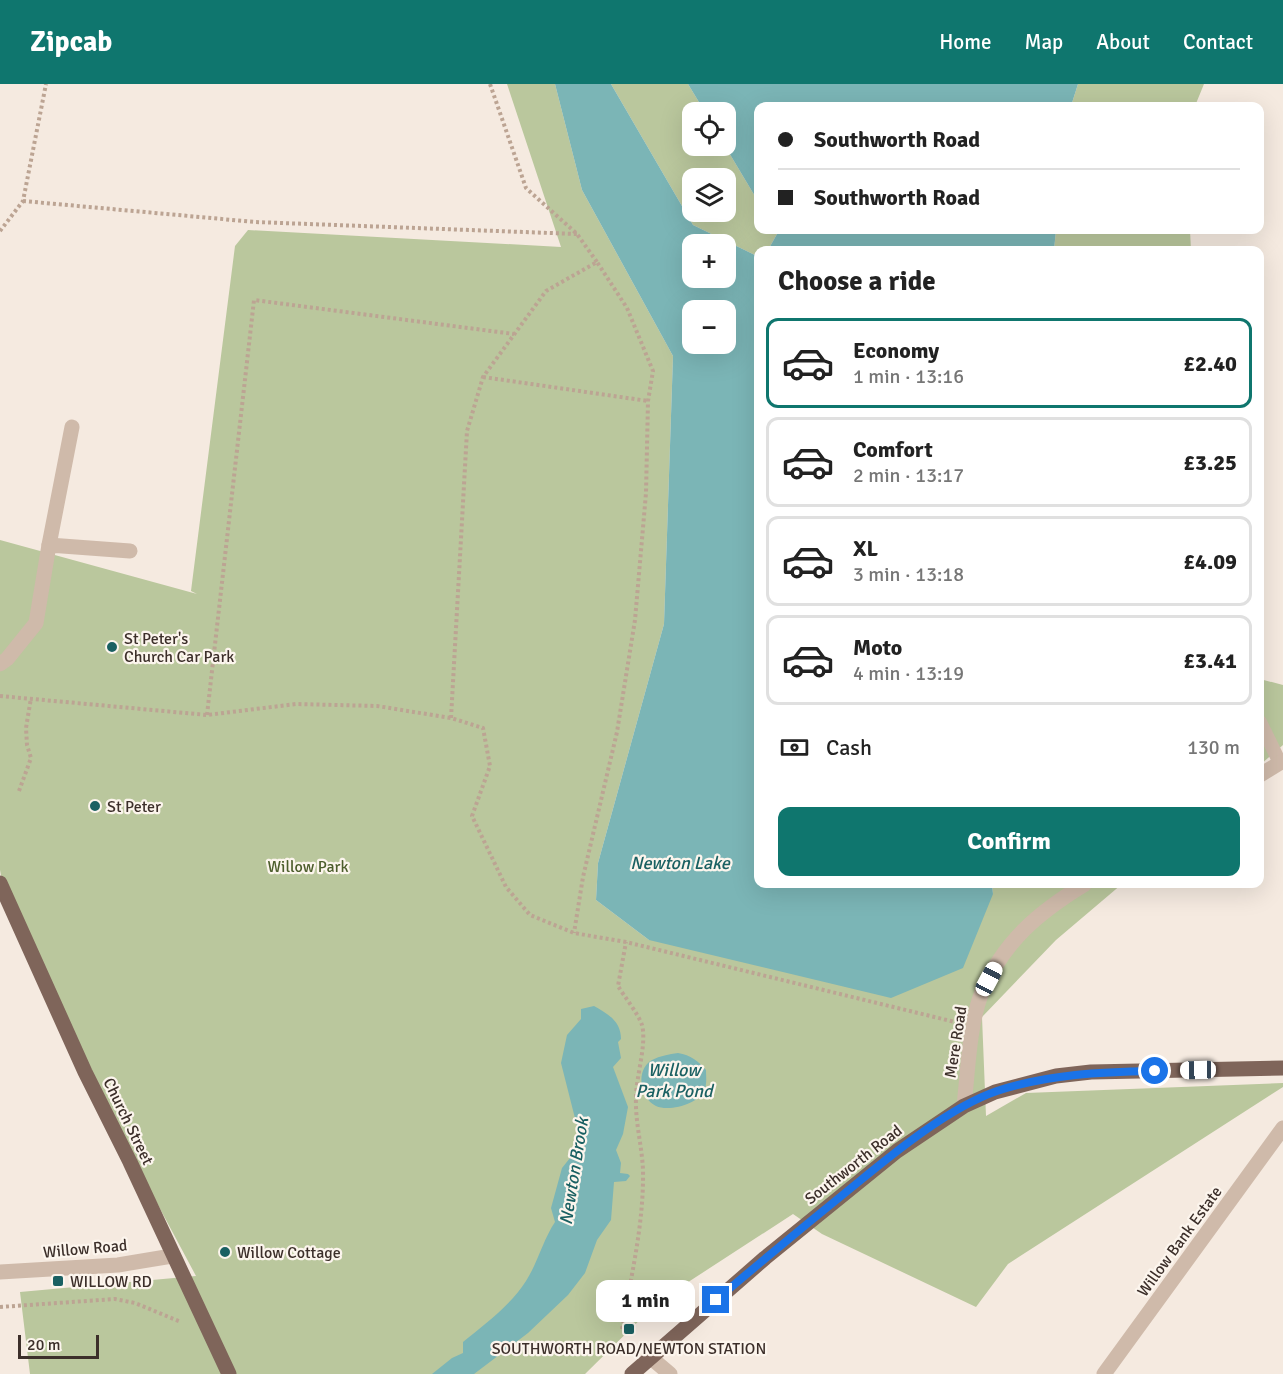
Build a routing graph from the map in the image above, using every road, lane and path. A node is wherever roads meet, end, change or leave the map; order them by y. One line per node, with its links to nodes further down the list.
1 (46, 84): 3 (path)
2 (490, 84): 5 (path)
3 (23, 201): 4 (path); 5 (path)
4 (0, 231)
5 (577, 234): 6 (path)
6 (597, 262): 7 (path); 9 (path)
7 (514, 334): 8 (path); 16 (path)
8 (483, 377): 9 (path); 17 (path)
9 (648, 401): 24 (path)
10 (72, 427): 11 (street)
11 (49, 545): 12 (street); 13 (street)
12 (130, 551)
13 (0, 664)
14 (0, 696): 15 (path)
15 (31, 698): 16 (path); 21 (path)
16 (207, 715): 17 (path)
17 (451, 718): 24 (path)
18 (1264, 730): 19 (lane)
19 (1281, 762): 20 (street)
20 (1264, 773)
21 (19, 791)
22 (0, 883): 30 (main road, Church Street)
23 (1078, 888): 28 (street, Mere Road)
24 (574, 933): 25 (path)
25 (626, 942): 26 (path); 34 (path)
26 (956, 1022)
27 (1283, 1068): 28 (main road, Southworth Road)
28 (964, 1106): 35 (main road, Southworth Road)
29 (1283, 1128): 39 (street, Willow Bank Estate)
30 (172, 1256): 31 (street, Willow Road); 36 (main road, Church Street)
31 (0, 1272)
32 (0, 1307): 33 (path)
33 (188, 1324)
34 (622, 1329)
35 (650, 1357): 37 (main road, Southworth Road); 38 (street)
36 (229, 1374)
37 (632, 1374)
38 (670, 1374)
39 (1104, 1374)

